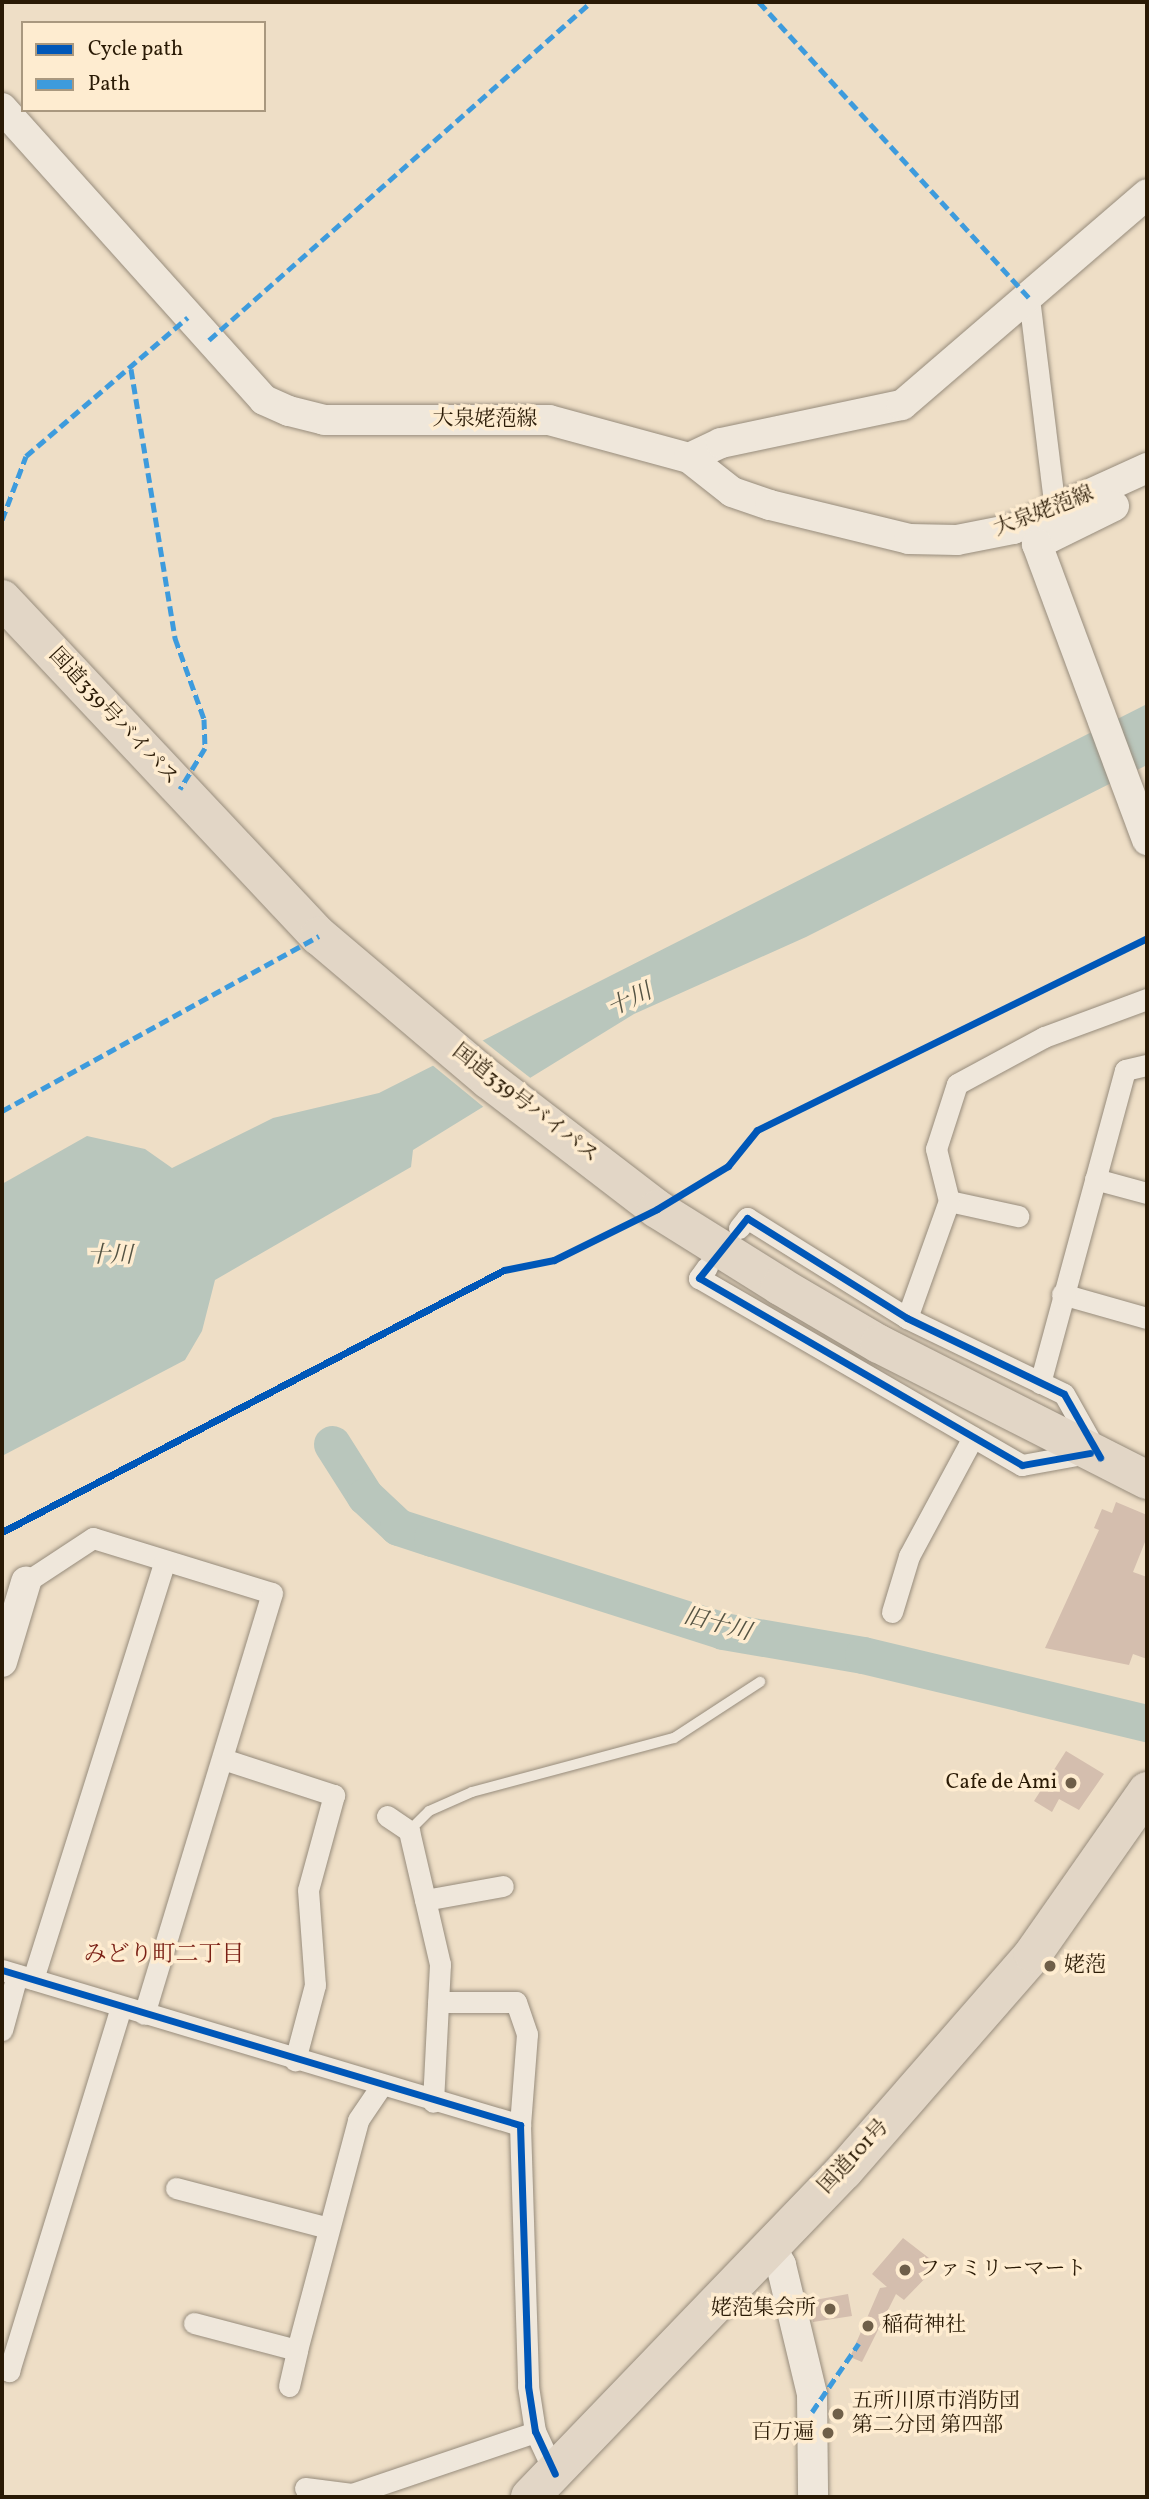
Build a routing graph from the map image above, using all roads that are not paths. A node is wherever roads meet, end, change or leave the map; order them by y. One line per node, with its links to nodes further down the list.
1 (2, 108): 4 (main road, 大泉姥萢線)
2 (1147, 194): 3 (main road)
3 (1029, 298): 4 (main road); 7 (street)
4 (689, 458): 7 (main road, 大泉姥萢線)
5 (1147, 468): 7 (main road, 大泉姥萢線)
6 (1147, 490): 9 (main road, 大泉姥萢線)
7 (1055, 511)
8 (2, 599): 23 (highway, 国道339号バイパス)
9 (1147, 840)
10 (1147, 999): 14 (street)
11 (1147, 1065): 12 (street)
12 (1094, 1179): 13 (street); 18 (street)
13 (1147, 1193)
14 (949, 1202): 15 (street); 19 (street)
15 (1018, 1216)
16 (739, 1228): 19 (street)
17 (707, 1267): 22 (street)
18 (1062, 1294): 20 (street); 21 (street)
19 (907, 1318): 21 (street)
20 (1147, 1318)
21 (1040, 1382): 23 (street)
22 (973, 1437): 23 (street); 27 (street)
23 (1095, 1455): 24 (highway, 国道339号バイパス)
24 (1147, 1479)
25 (165, 1561): 26 (street); 30 (street); 36 (street)
26 (14, 1589): 28 (main road)
27 (891, 1612)
28 (2, 1662)
29 (760, 1682): 33 (lane)
30 (223, 1759): 39 (street); 41 (street)
31 (1147, 1791): 47 (highway, 国道101号)
32 (387, 1816): 33 (street)
33 (409, 1831): 35 (street)
34 (503, 1886): 35 (street)
35 (425, 1900): 37 (street)
36 (17, 1975): 38 (street); 40 (street)
37 (438, 2002): 43 (street); 44 (street)
38 (121, 2007): 39 (street); 50 (street)
39 (144, 2014): 41 (street)
40 (2, 2030)
41 (295, 2060): 42 (street)
42 (381, 2086): 43 (street); 46 (street)
43 (433, 2102): 44 (street)
44 (520, 2126): 52 (street)
45 (176, 2188): 46 (street)
46 (328, 2228): 49 (street)
47 (769, 2244): 54 (highway, 国道101号); 55 (main road)
48 (194, 2323): 49 (street)
49 (297, 2350): 51 (street)
50 (2, 2368)
51 (289, 2386)
52 (535, 2432): 53 (street); 54 (street)
53 (305, 2488)
54 (537, 2491)
55 (813, 2497)

